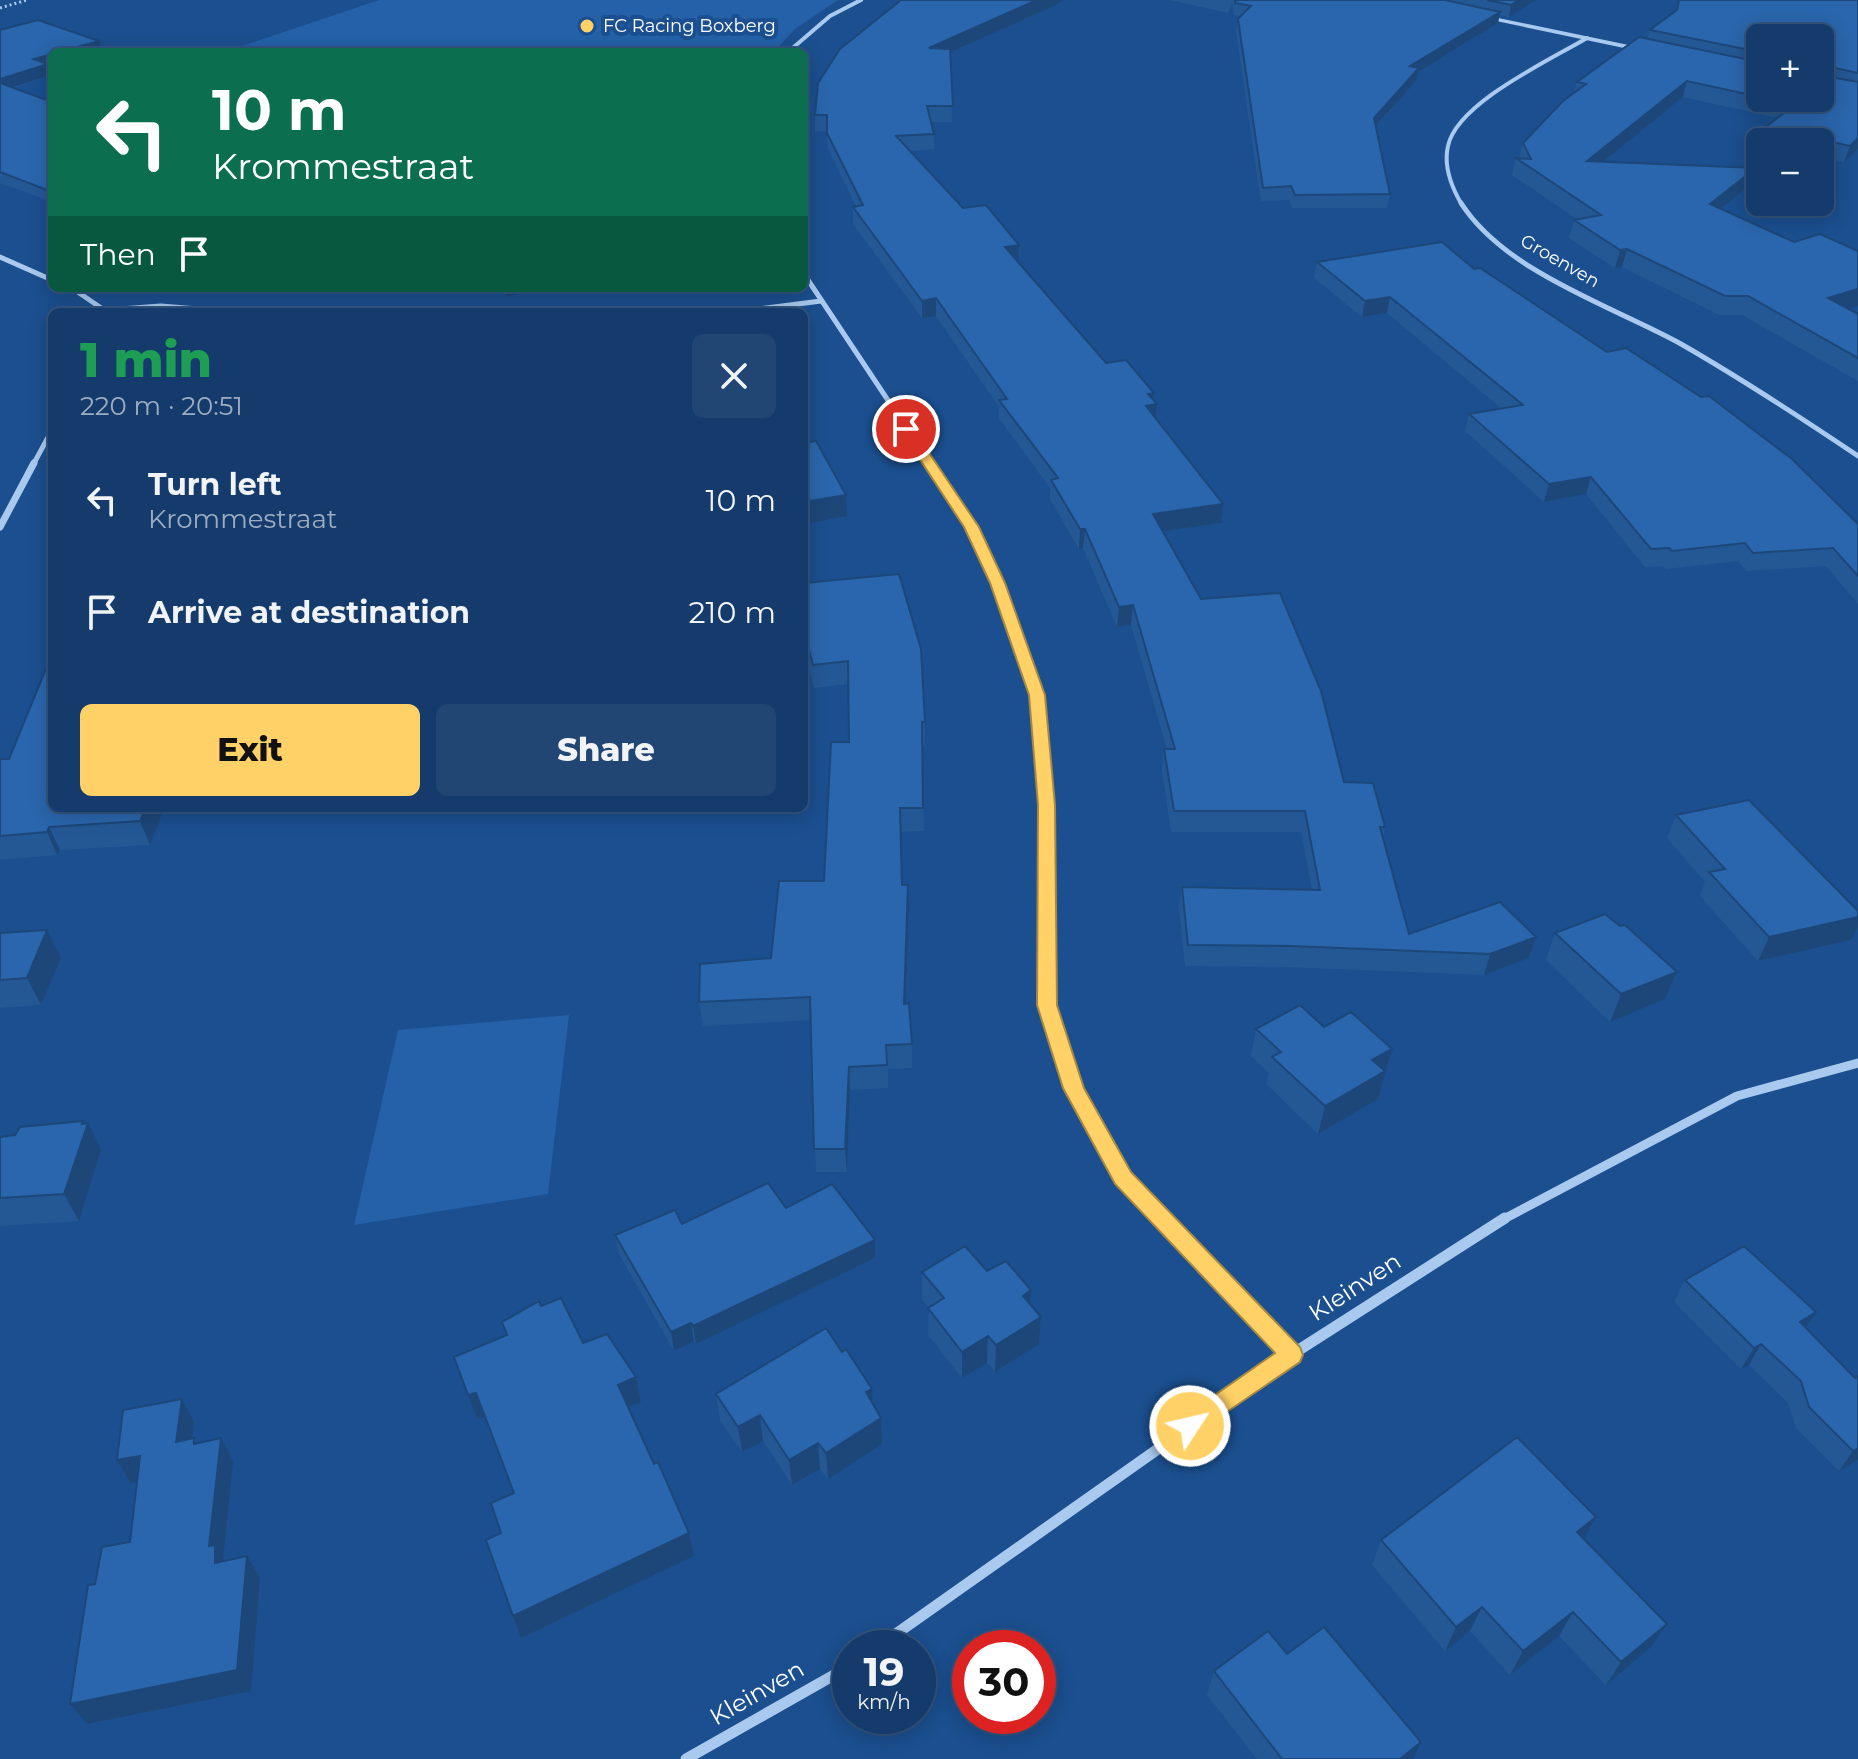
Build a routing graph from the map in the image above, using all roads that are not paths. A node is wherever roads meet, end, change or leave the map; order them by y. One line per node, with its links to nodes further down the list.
1 (861, 0): 4 (street)
2 (1463, 12): 3 (street)
3 (1587, 38): 5 (street); 16 (street, Groenven)
4 (793, 48)
5 (1659, 53)
6 (0, 257): 7 (street)
7 (48, 278)
8 (808, 280): 10 (street)
9 (78, 292): 11 (street)
10 (821, 301): 14 (street); 19 (street)
11 (102, 308)
12 (139, 308): 13 (street)
13 (186, 308)
14 (767, 308)
15 (48, 437): 17 (street)
16 (1858, 456)
17 (0, 527)
18 (1858, 1063): 19 (street, Kleinven)
19 (1291, 1355): 20 (street, Kleinven)
20 (901, 1630)
21 (832, 1676): 22 (street, Kleinven)
22 (690, 1758)

